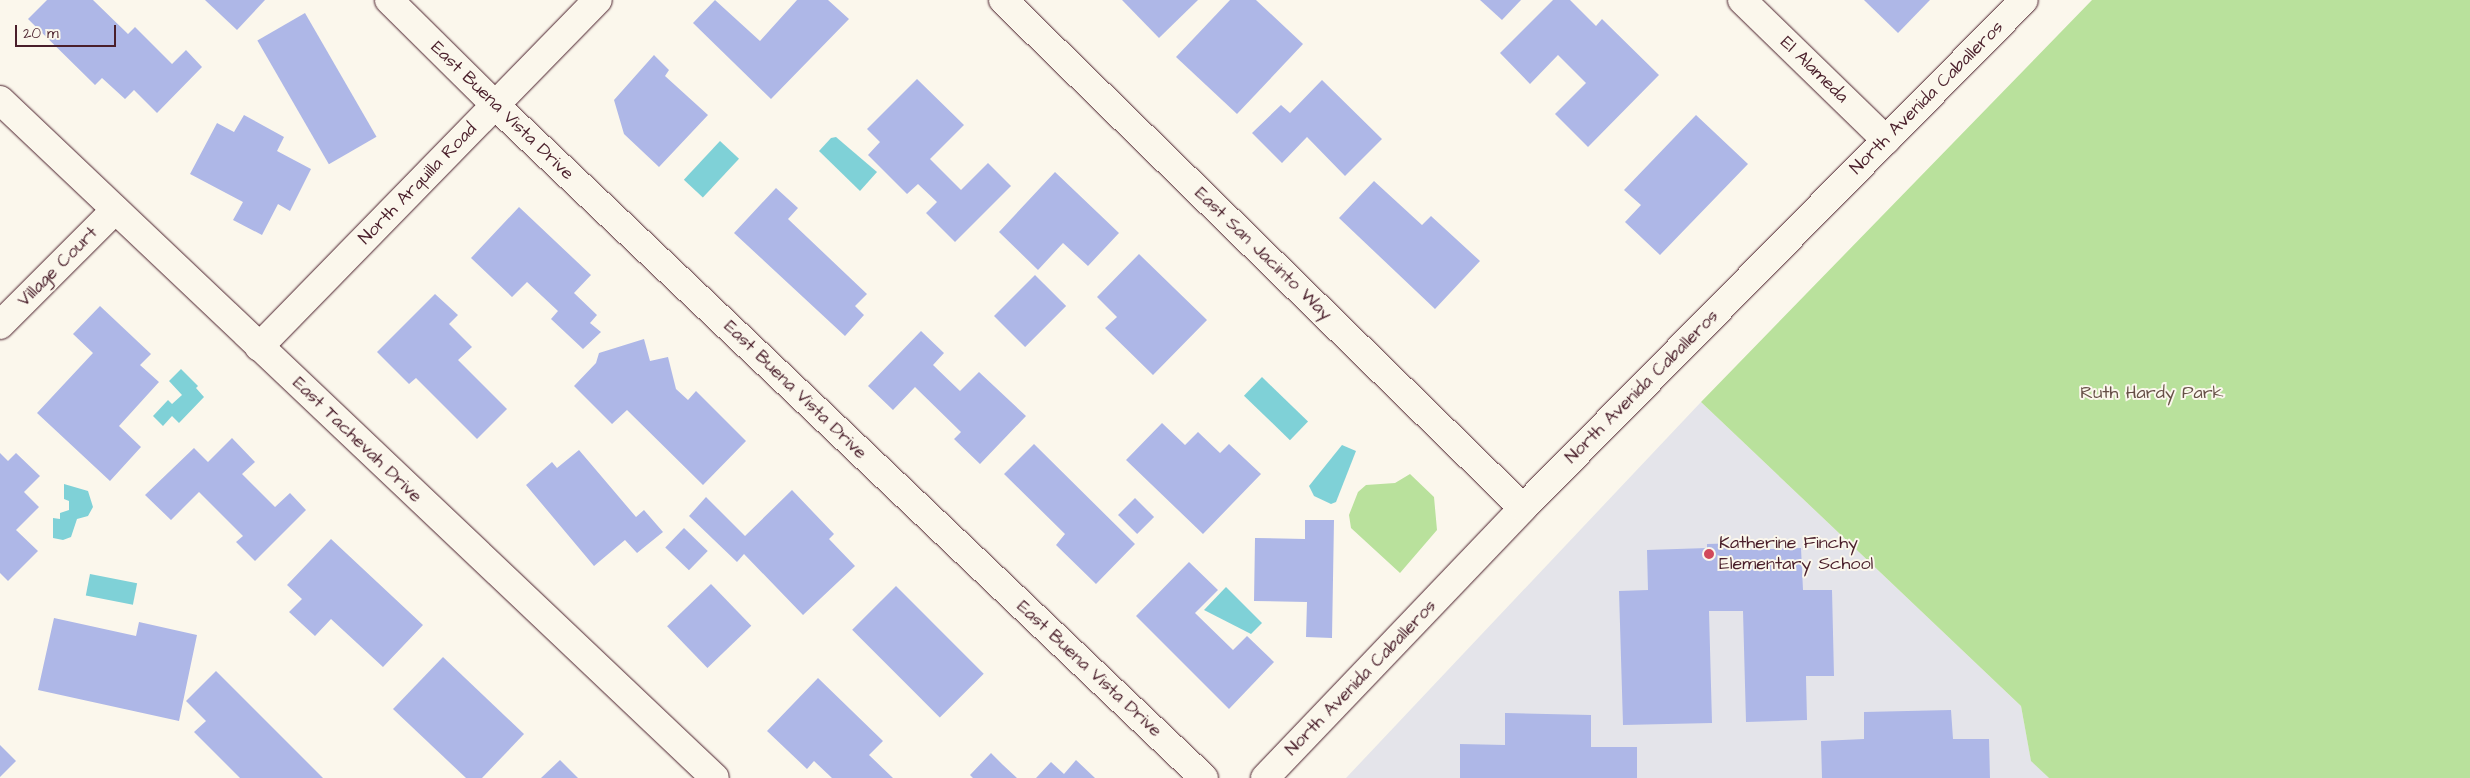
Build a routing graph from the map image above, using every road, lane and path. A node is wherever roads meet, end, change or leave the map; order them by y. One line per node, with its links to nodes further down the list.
1 (389, 0): 7 (street, East Buena Vista Drive)
2 (598, 0): 7 (street, North Arquilla Road)
3 (1003, 0): 12 (street, East San Jacinto Way)
4 (1742, 0): 8 (street, El Alameda)
5 (2024, 0): 8 (street, North Avenida Caballeros)
6 (0, 100): 9 (street, East Tachevah Drive)
7 (496, 106): 11 (street, North Arquilla Road); 14 (street, East Buena Vista Drive)
8 (1886, 140): 12 (street, North Avenida Caballeros)
9 (115, 210): 10 (street, Village Court); 11 (street, East Tachevah Drive)
10 (0, 325)
11 (259, 347): 13 (street, East Tachevah Drive)
12 (1523, 508): 15 (street, North Avenida Caballeros)
13 (715, 778)
14 (1204, 778)
15 (1265, 778)

